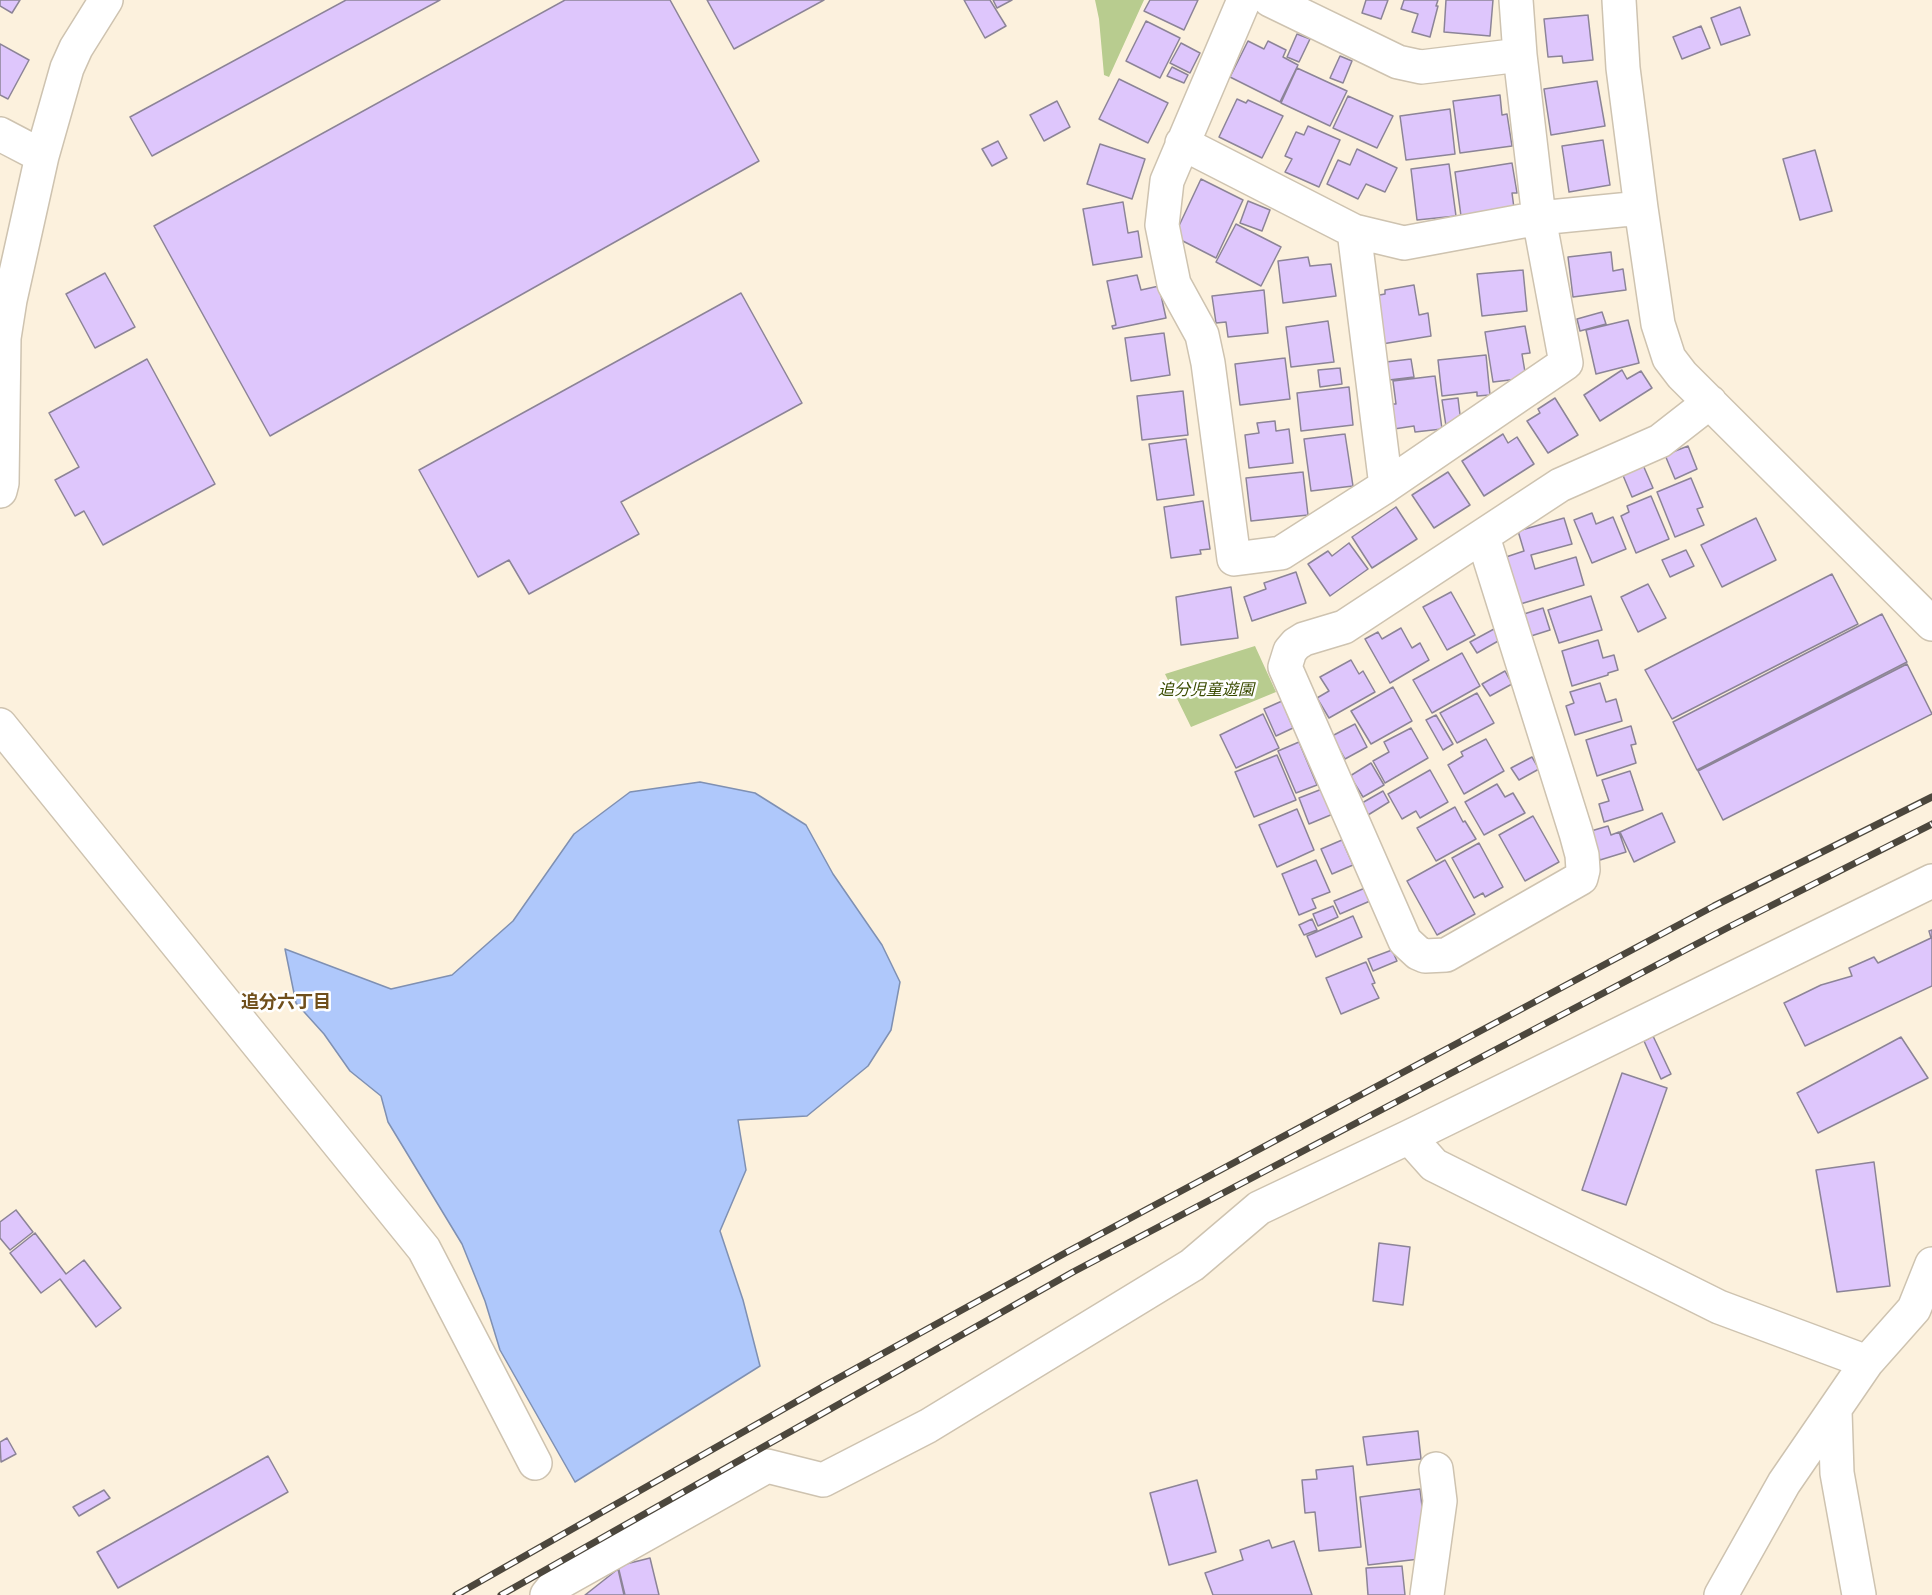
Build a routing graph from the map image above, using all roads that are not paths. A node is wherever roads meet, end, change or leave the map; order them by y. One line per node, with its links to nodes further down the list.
1 (106, 0): 9 (street)
2 (1244, 0): 8 (street)
3 (1270, 0): 6 (street)
4 (1516, 0): 6 (street)
5 (1619, 0): 10 (street)
6 (1520, 55): 11 (street)
7 (0, 134): 9 (street)
8 (1182, 144): 12 (street); 14 (street)
9 (42, 156): 15 (street)
10 (1641, 208): 11 (street); 13 (street)
11 (1539, 218): 12 (street); 14 (street)
12 (1354, 231): 14 (street)
13 (1710, 402): 16 (street); 17 (street)
14 (1386, 486)
15 (0, 491)
16 (1483, 537): 16 (street)
17 (1932, 624)
18 (0, 725): 25 (street)
19 (1932, 881): 20 (street)
20 (1409, 1137): 23 (street); 27 (street)
21 (1932, 1264): 22 (street)
22 (1923, 1319): 23 (street)
23 (1867, 1362): 24 (street)
24 (1834, 1411): 29 (street); 30 (street)
25 (535, 1463)
26 (1436, 1469): 28 (street)
27 (547, 1595)
28 (1427, 1595)
29 (1721, 1595)
30 (1859, 1595)

